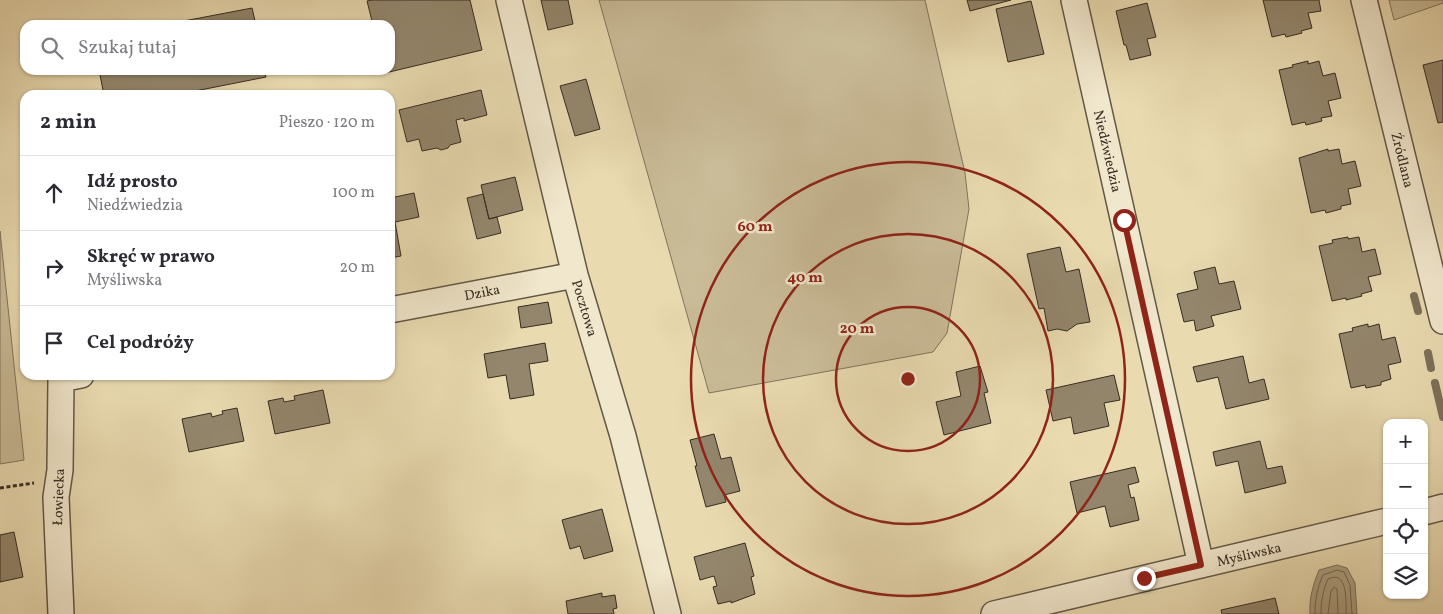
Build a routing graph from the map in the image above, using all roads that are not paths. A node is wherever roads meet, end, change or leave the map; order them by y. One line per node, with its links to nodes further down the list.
1 (509, 0): 4 (street, Pocztowa)
2 (1074, 0): 11 (street, Niedźwiedzia)
3 (1364, 0): 6 (street, Źródlana)
4 (575, 275): 5 (street, Dzika); 13 (street, Pocztowa)
5 (395, 309)
6 (1443, 321)
7 (71, 380): 12 (street, Łowiecka)
8 (1443, 507): 9 (street)
9 (1428, 511)
10 (1383, 522): 11 (street, Myśliwska)
11 (1201, 565): 14 (street, Myśliwska)
12 (61, 614)
13 (668, 614)
14 (994, 614)

